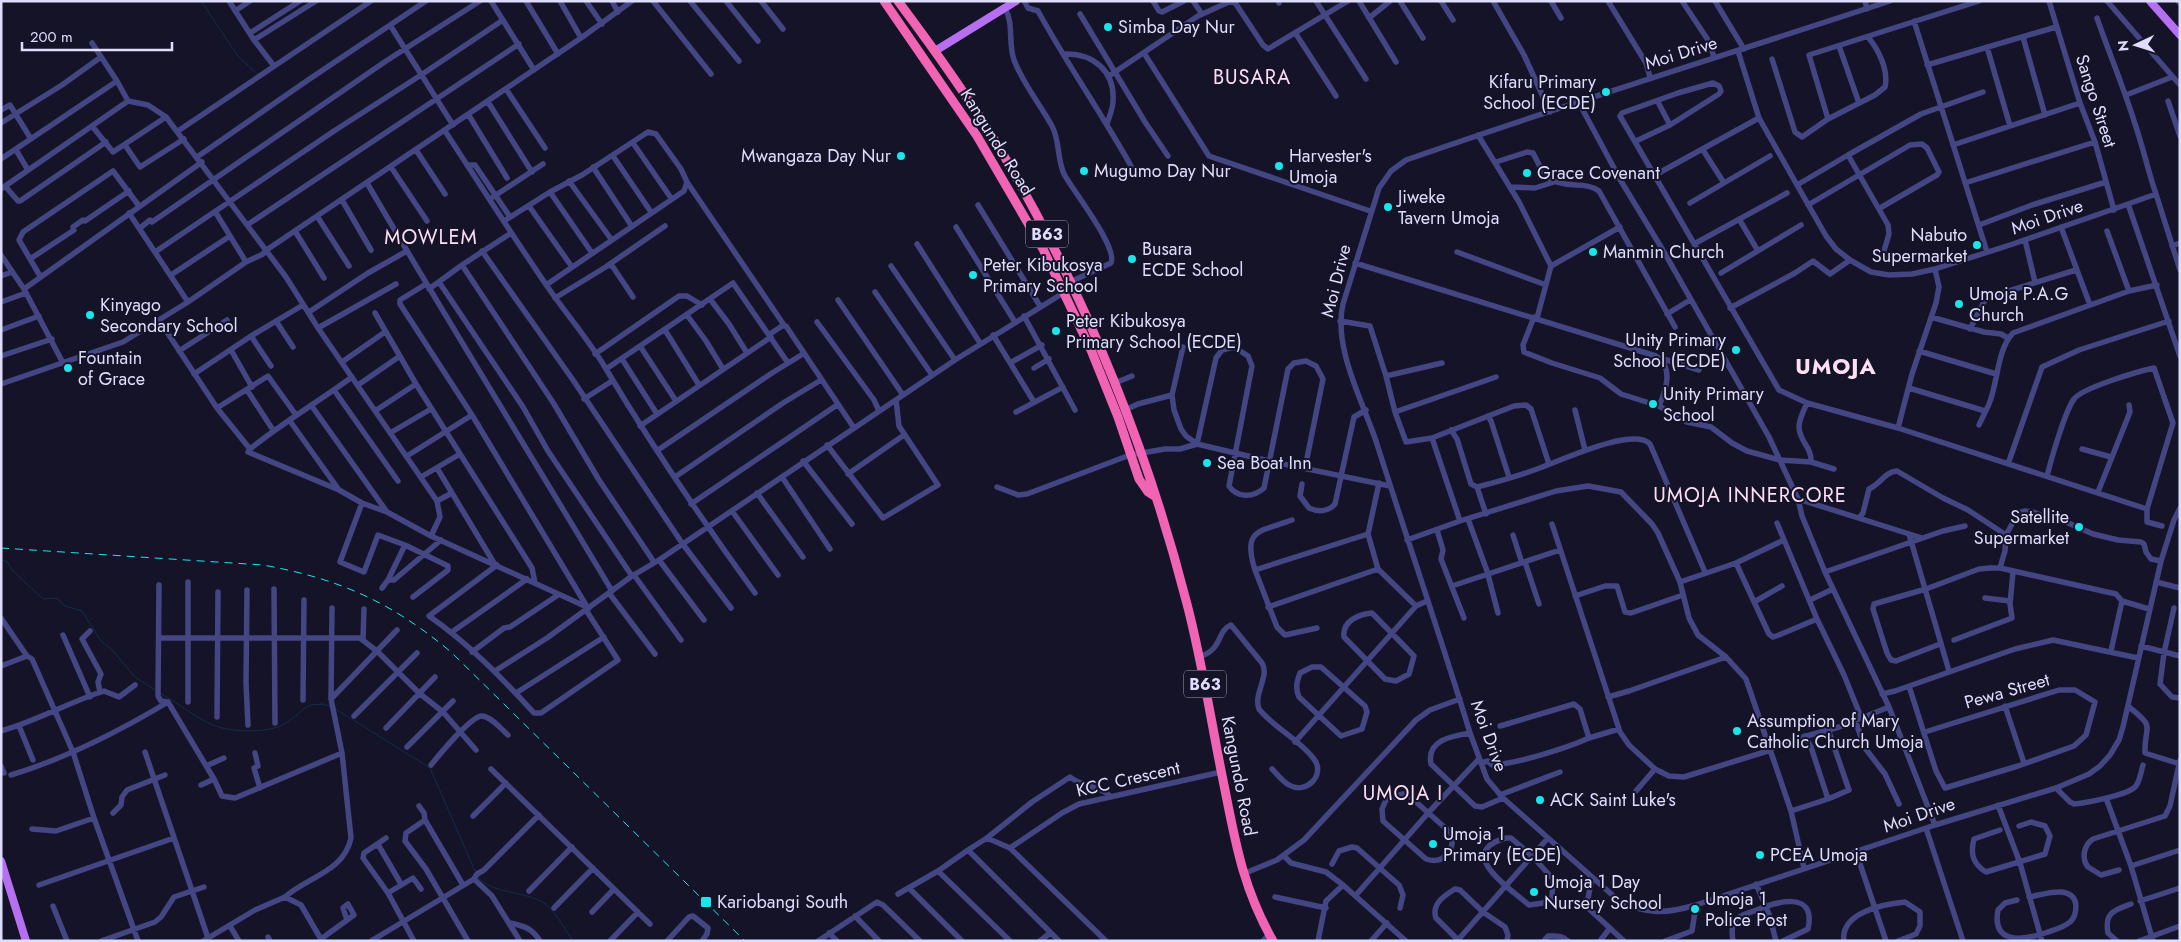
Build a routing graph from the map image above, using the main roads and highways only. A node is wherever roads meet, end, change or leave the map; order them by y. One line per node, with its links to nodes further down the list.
1 (884, 1): 8 (highway, Kangundo Road / B63)
2 (898, 1): 6 (highway, Kangundo Road / B63)
3 (1016, 1): 6 (main road)
4 (2150, 1): 5 (main road)
5 (2180, 35)
6 (935, 51): 7 (highway, Kangundo Road / B63)
7 (1122, 399): 8 (main road); 9 (highway, Kangundo Road / B63)
8 (1112, 403): 9 (highway, Kangundo Road / B63)
9 (1156, 497): 11 (highway, Kangundo Road / B63)
10 (1, 861): 12 (main road)
11 (1268, 939)
12 (26, 941)

